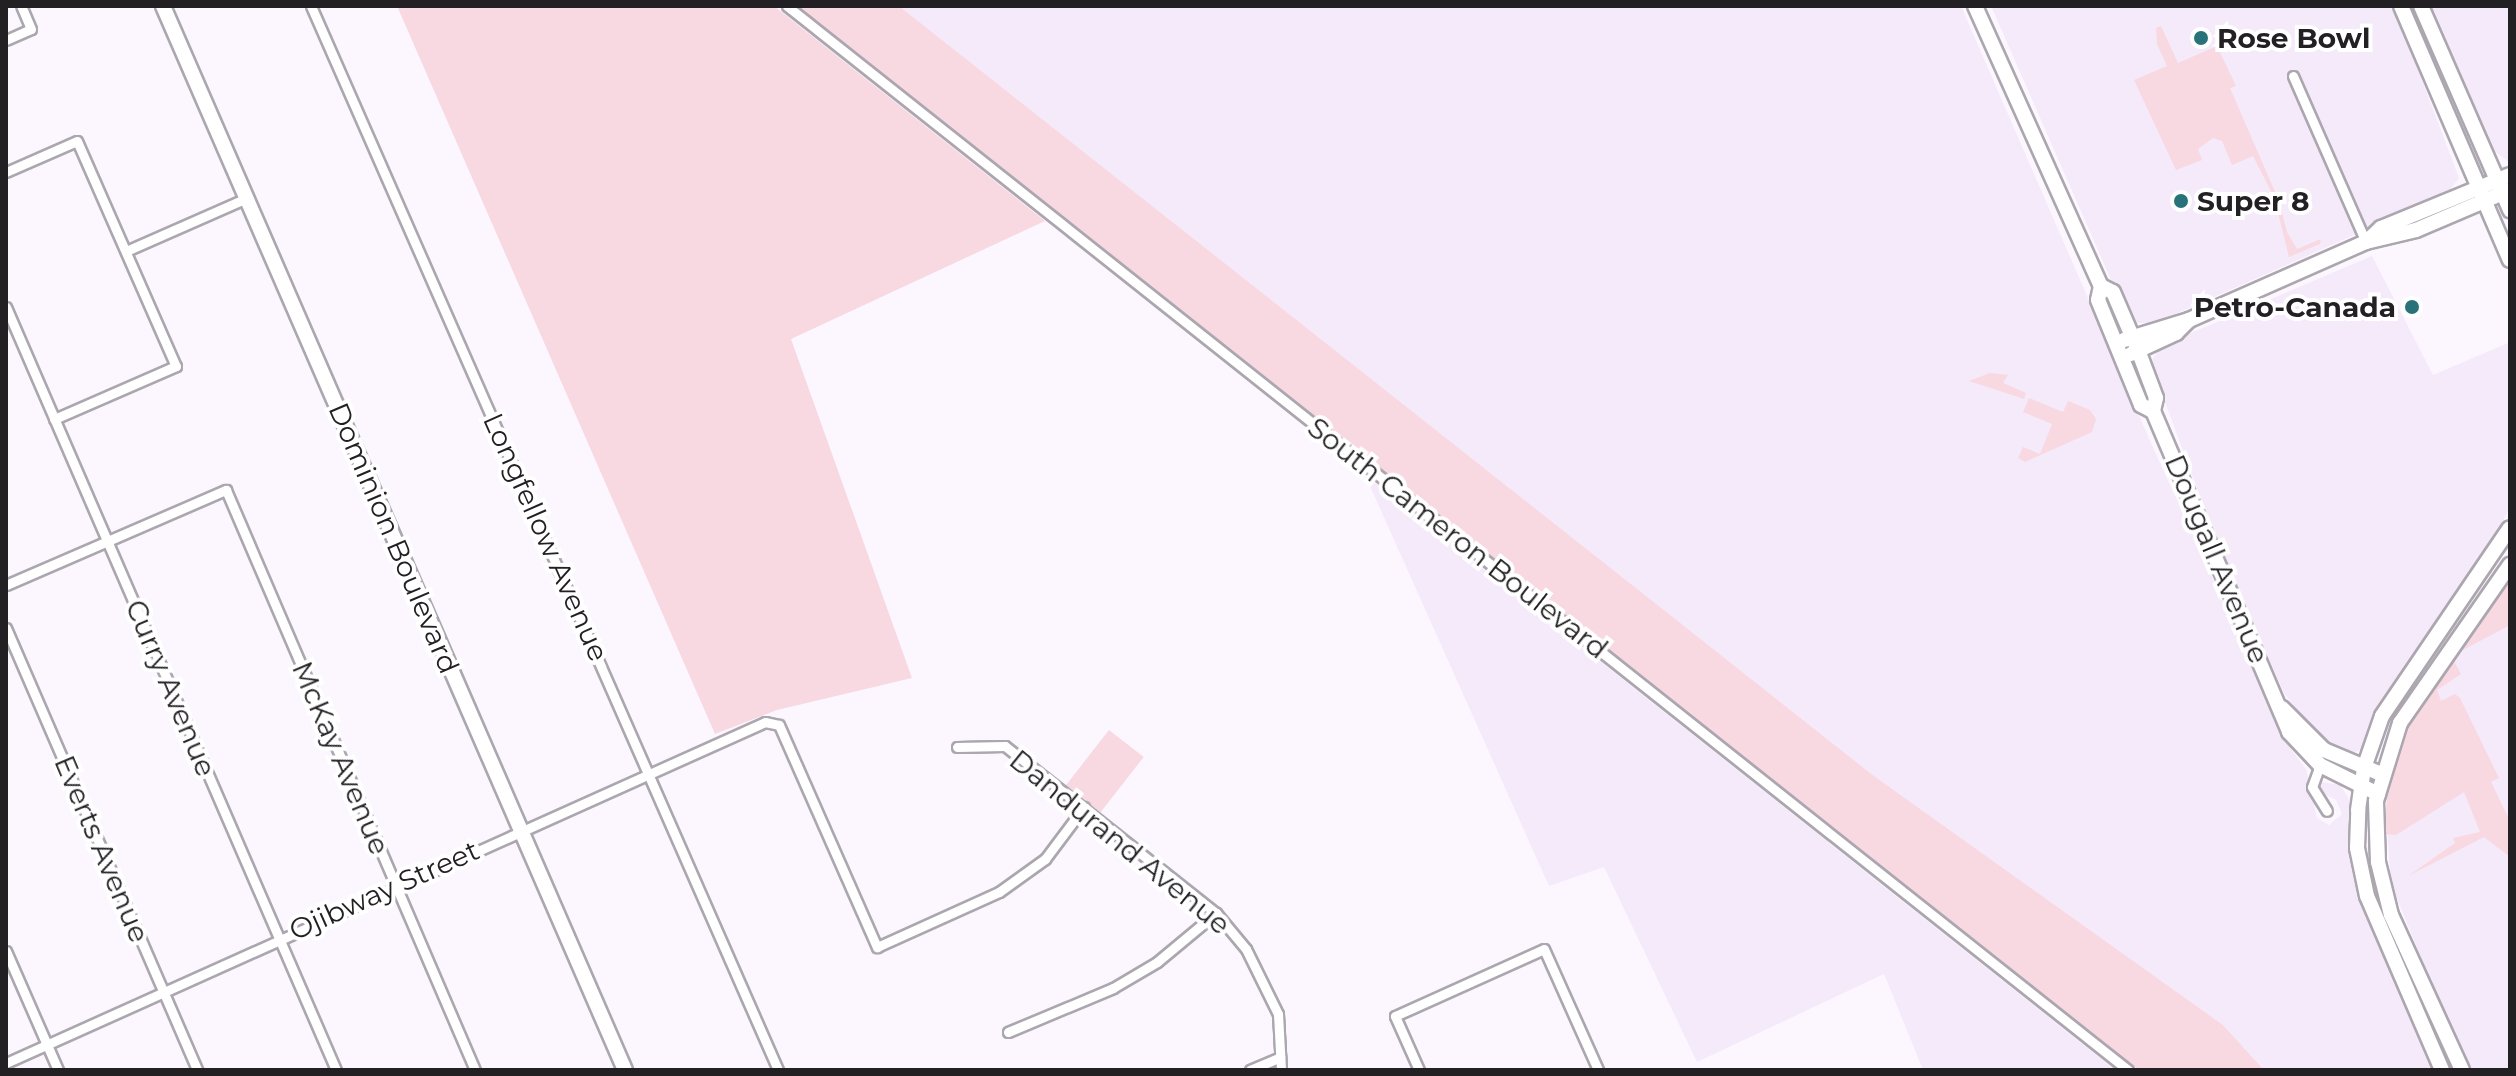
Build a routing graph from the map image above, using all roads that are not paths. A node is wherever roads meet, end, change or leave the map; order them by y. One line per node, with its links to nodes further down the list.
1 (21, 6): 8 (street)
2 (163, 6): 13 (street, Dominion Boulevard)
3 (311, 6): 33 (street, Longfellow Avenue)
4 (787, 6): 59 (street, South Cameron Boulevard)
5 (1975, 6): 18 (street, Dougall Avenue)
6 (2401, 6): 12 (street)
7 (2421, 6): 11 (street)
8 (6, 40)
9 (2293, 76): 15 (street)
10 (6, 172): 16 (street)
11 (2505, 184): 12 (street); 14 (street)
12 (2481, 195): 15 (street); 17 (street)
13 (247, 198): 16 (street); 39 (street, Dominion Boulevard)
14 (2510, 210)
15 (2366, 242): 20 (street)
16 (126, 251): 23 (street)
17 (2510, 260)
18 (2101, 286): 20 (street, Dougall Avenue); 21 (street, Dougall Avenue)
19 (6, 307): 23 (street, Curry Avenue)
20 (2135, 344): 21 (street); 22 (street, Dougall Avenue)
21 (2119, 351): 22 (street, Dougall Avenue)
22 (2153, 411): 29 (street, Dougall Avenue)
23 (54, 419): 25 (street, Curry Avenue)
24 (2510, 528): 32 (street)
25 (108, 541): 27 (street); 40 (street, McKay Avenue); 42 (street, Curry Avenue)
26 (2510, 565): 34 (street)
27 (6, 585)
28 (6, 628): 44 (street, Everts Avenue)
29 (2281, 707): 31 (street, Dougall Avenue); 32 (street, Dougall Avenue)
30 (957, 747): 37 (street, Dandurand Avenue)
31 (2320, 765): 35 (street, Dougall Avenue); 38 (street)
32 (2364, 768): 34 (street, Dougall Avenue); 35 (street)
33 (649, 774): 37 (street, Ojibway Street); 39 (street, Ojibway Street); 54 (street, Longfellow Avenue)
34 (2381, 774): 36 (street)
35 (2361, 787): 36 (street, Dougall Avenue); 60 (street)
36 (2378, 794): 61 (street)
37 (1084, 807): 41 (street, Dandurand Avenue)
38 (2327, 811)
39 (521, 830): 40 (street, Ojibway Street); 53 (street, Dominion Boulevard)
40 (395, 884): 42 (street, Ojibway Street); 52 (street, McKay Avenue)
41 (1216, 913): 45 (street); 47 (street, Dandurand Avenue)
42 (279, 937): 44 (street, Ojibway Street); 51 (street, Curry Avenue)
43 (6, 951): 46 (street)
44 (163, 991): 46 (street, Ojibway Street); 50 (street, Everts Avenue)
45 (1008, 1032)
46 (47, 1045): 48 (street, Ojibway Street); 49 (street)
47 (1280, 1057): 55 (street); 56 (street, Dandurand Avenue)
48 (6, 1063)
49 (58, 1070)
50 (197, 1070)
51 (336, 1070)
52 (475, 1070)
53 (625, 1070)
54 (778, 1070)
55 (1250, 1070)
56 (1281, 1070)
57 (1419, 1070): 58 (street)
58 (1598, 1070)
59 (2128, 1070)
60 (2442, 1070)
61 (2462, 1070)

